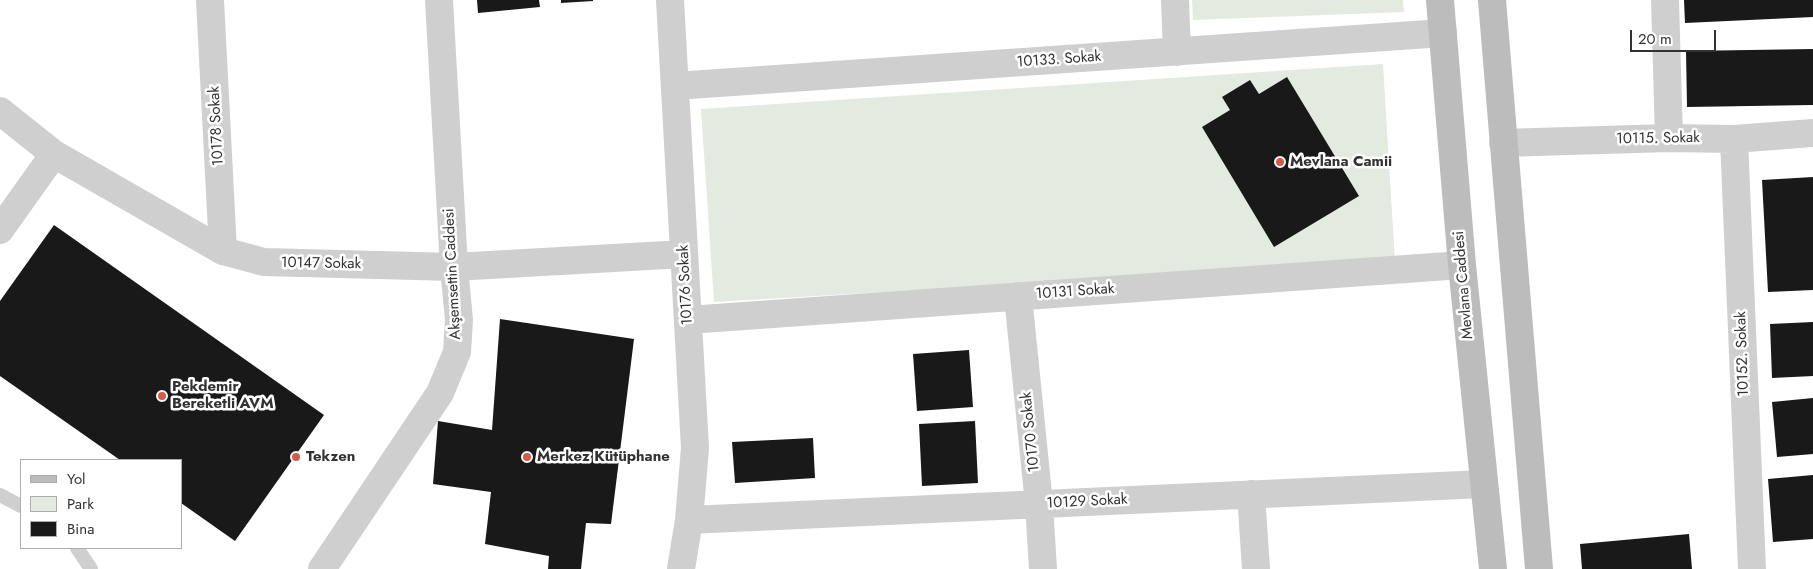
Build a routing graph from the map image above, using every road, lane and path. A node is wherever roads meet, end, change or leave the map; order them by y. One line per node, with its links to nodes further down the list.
1 (210, 0): 18 (street, 10178 Sokak)
2 (439, 0): 21 (street, Akşemsettin Caddesi)
3 (670, 0): 10 (street, 10176 Sokak)
4 (1175, 0): 9 (street)
5 (1440, 0): 8 (street, Mevlana Caddesi)
6 (1492, 0): 15 (street)
7 (1665, 0): 13 (street)
8 (1443, 33): 9 (street, 10133. Sokak); 20 (street, Mevlana Caddesi)
9 (1178, 52): 10 (street, 10133. Sokak)
10 (675, 86): 19 (street, 10176 Sokak)
11 (0, 111): 16 (street, 10147 Sokak)
12 (1813, 133): 14 (street, 10115. Sokak)
13 (1669, 138): 14 (street, 10115. Sokak); 15 (street, 10115. Sokak)
14 (1734, 139): 38 (street, 10152. Sokak)
15 (1503, 143): 37 (street)
16 (54, 154): 17 (street); 18 (street, 10147 Sokak)
17 (0, 230)
18 (223, 251): 21 (street, 10147 Sokak)
19 (684, 254): 21 (street, 10147 Sokak); 23 (street, 10176 Sokak)
20 (1462, 265): 22 (street, 10131 Sokak); 24 (street, Mevlana Caddesi)
21 (454, 267): 32 (street, Akşemsettin Caddesi)
22 (1018, 296): 23 (street, 10131 Sokak); 27 (street, 10170 Sokak)
23 (688, 320): 29 (street, 10176 Sokak)
24 (1484, 484): 25 (street, 10129 Sokak); 36 (street, Mevlana Caddesi)
25 (1251, 494): 27 (street, 10129 Sokak); 35 (street)
26 (0, 495): 28 (lane)
27 (1039, 504): 29 (street, 10129 Sokak); 34 (street, 10170 Sokak)
28 (20, 505)
29 (689, 520): 33 (street, 10176 Sokak)
30 (78, 549): 31 (lane)
31 (91, 569)
32 (322, 569)
33 (681, 569)
34 (1044, 569)
35 (1256, 569)
36 (1493, 569)
37 (1539, 569)
38 (1752, 569)

